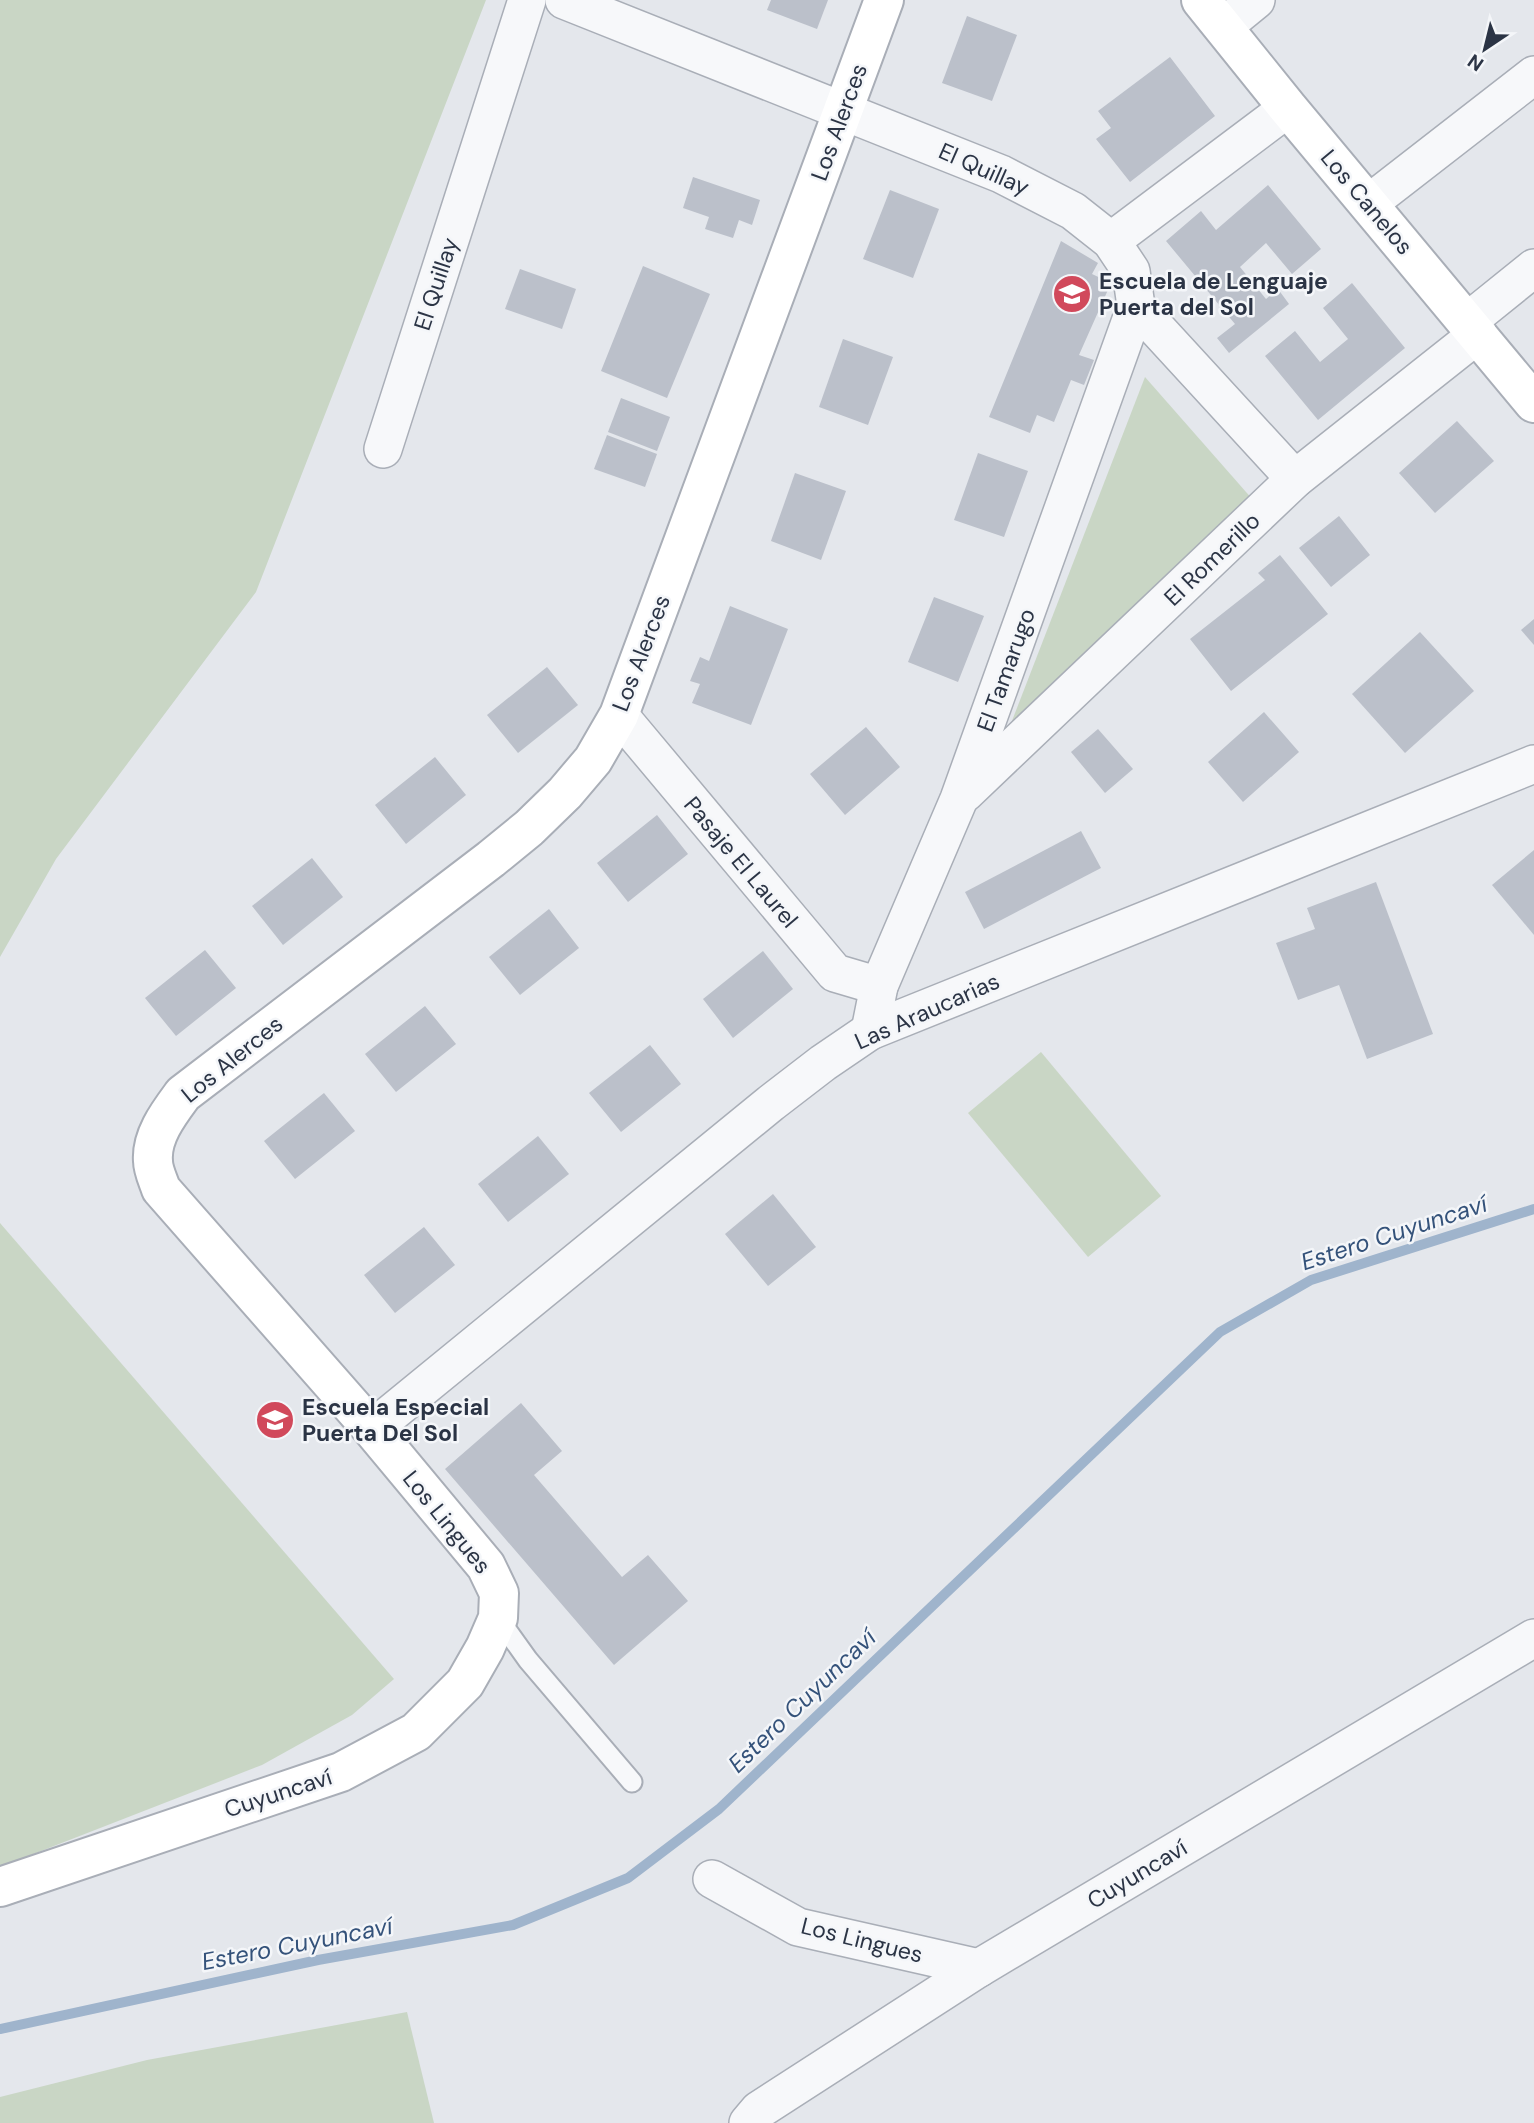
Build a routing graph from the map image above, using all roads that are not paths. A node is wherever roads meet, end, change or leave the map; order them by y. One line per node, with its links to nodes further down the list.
1 (527, 0): 15 (street, El Quillay)
2 (565, 0): 8 (street, El Quillay)
3 (884, 0): 8 (street, Los Alerces)
4 (1256, 0): 5 (street)
5 (1212, 14): 7 (street, Los Canelos)
6 (1534, 75): 9 (street)
7 (1288, 108): 9 (street, Los Canelos); 10 (street)
8 (843, 110): 10 (street, El Quillay); 17 (street, Los Alerces)
9 (1368, 204): 13 (street, Los Canelos)
10 (1111, 241): 12 (street, El Quillay)
11 (1534, 268): 13 (street, El Romerillo)
12 (1136, 306): 16 (street); 19 (street, El Tamarugo)
13 (1472, 328): 14 (street, Los Canelos); 16 (street, El Romerillo)
14 (1534, 403)
15 (383, 449)
16 (1295, 480): 19 (street, El Romerillo)
17 (619, 715): 20 (street, Pasaje El Laurel); 22 (street, Los Alerces)
18 (1534, 764): 21 (street, Las Araucarias)
19 (959, 799): 20 (street, El Tamarugo)
20 (879, 986): 21 (street, El Tamarugo)
21 (870, 1031): 23 (street, Las Araucarias)
22 (158, 1136): 23 (street, Los Lingues)
23 (372, 1429): 24 (street, Los Lingues)
24 (498, 1618): 26 (lane, Los Lingues); 28 (street, Cuyuncaví)
25 (1534, 1638): 29 (street, Cuyuncaví)
26 (632, 1782)
27 (712, 1879): 29 (street, Los Lingues)
28 (0, 1887)
29 (979, 1968): 30 (street, Cuyuncaví)
30 (748, 2123)

